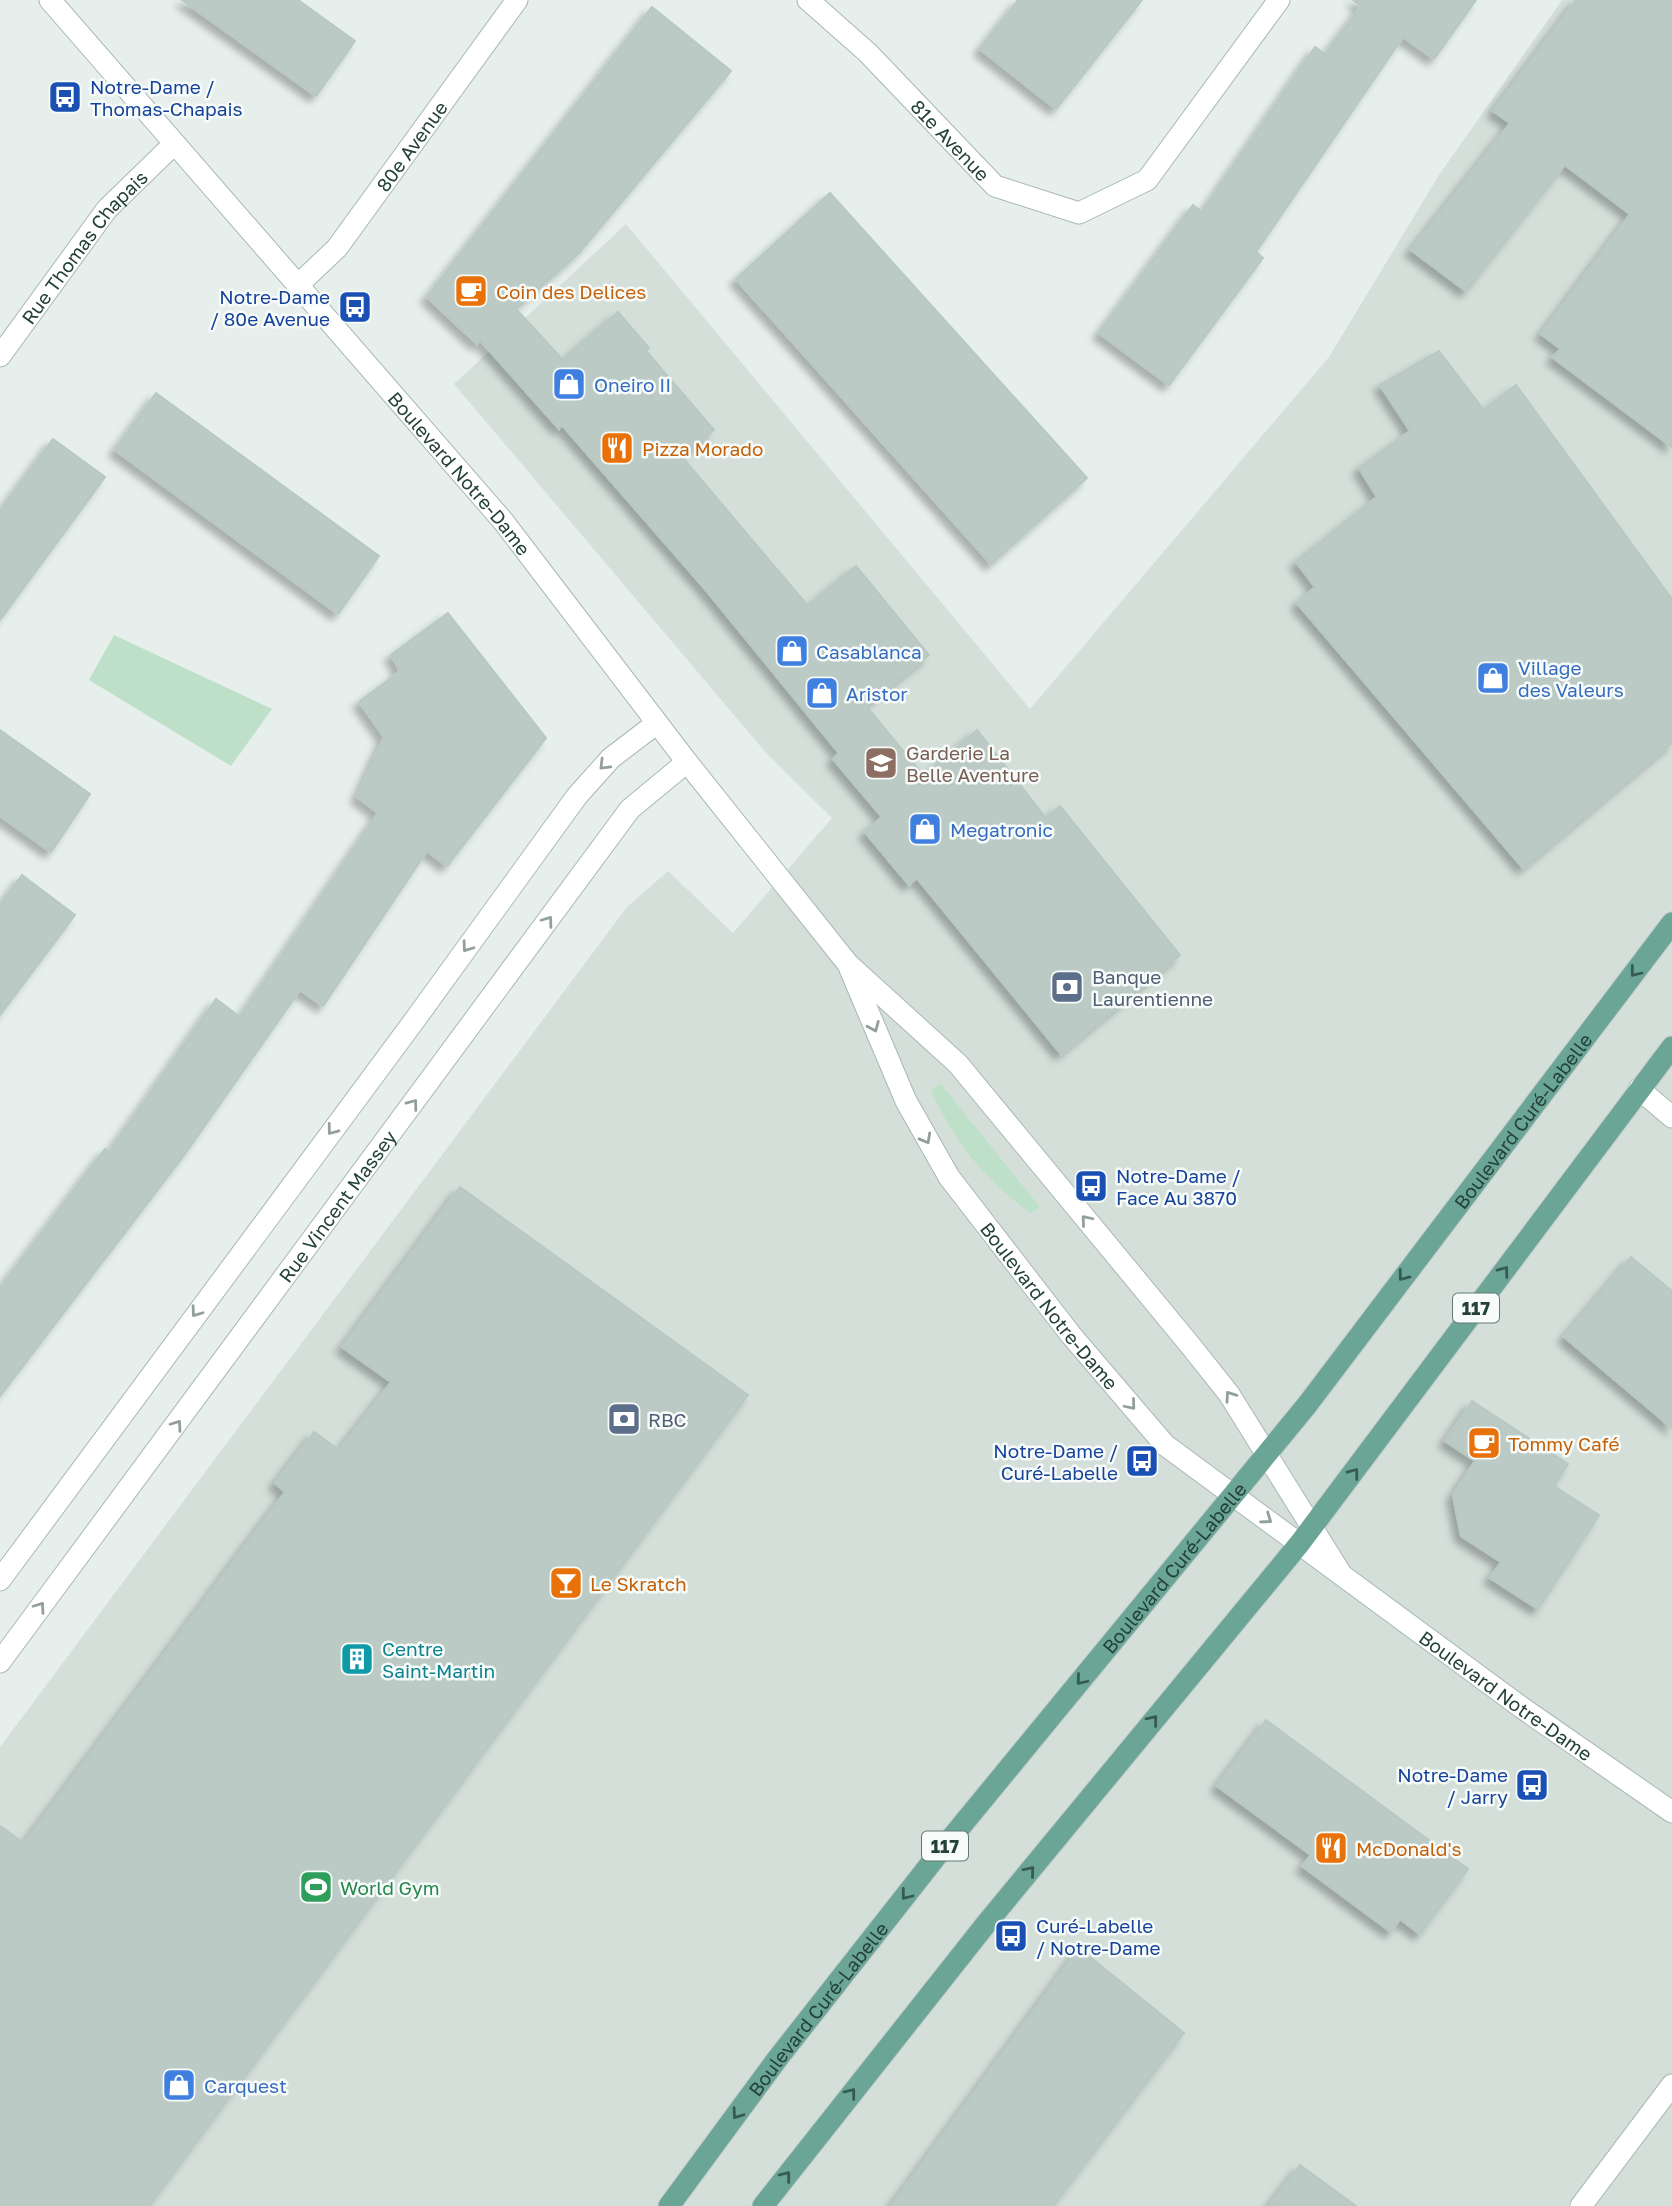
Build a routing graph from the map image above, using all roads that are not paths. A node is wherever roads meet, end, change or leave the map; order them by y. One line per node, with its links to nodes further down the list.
1 (50, 0): 5 (street, Boulevard Notre-Dame)
2 (517, 0): 6 (street, 80e Avenue)
3 (808, 0): 4 (street, 81e Avenue)
4 (1279, 0)
5 (174, 144): 6 (street, Boulevard Notre-Dame); 7 (street, Rue Thomas Chapais)
6 (298, 285): 8 (street, Boulevard Notre-Dame)
7 (0, 356)
8 (657, 723): 9 (street, Boulevard Notre-Dame); 18 (street, one-way to 18)
9 (687, 762): 11 (street, Boulevard Notre-Dame); 19 (street, Rue Vincent Massey, one-way to 9)
10 (1672, 923): 15 (main road, Boulevard Curé-Labelle / 117, one-way to 15)
11 (848, 964): 15 (street, Boulevard Notre-Dame, one-way to 11); 16 (street, Boulevard Notre-Dame, one-way to 16)
12 (1672, 1047): 13 (main road, 117)
13 (1640, 1089): 14 (street); 17 (main road, 117, one-way to 13)
14 (1672, 1117)
15 (1266, 1454): 16 (main road, Boulevard Curé-Labelle / 117); 17 (street, Boulevard Notre-Dame)
16 (1234, 1495): 17 (street, Boulevard Notre-Dame, one-way to 17); 22 (main road, Boulevard Curé-Labelle / 117, one-way to 22)
17 (1306, 1535): 20 (street, Boulevard Notre-Dame); 23 (main road, 117, one-way to 17)
18 (0, 1580)
19 (0, 1662)
20 (1672, 1812)
21 (1672, 2085): 24 (street)
22 (669, 2206)
23 (763, 2206)
24 (1581, 2206)

